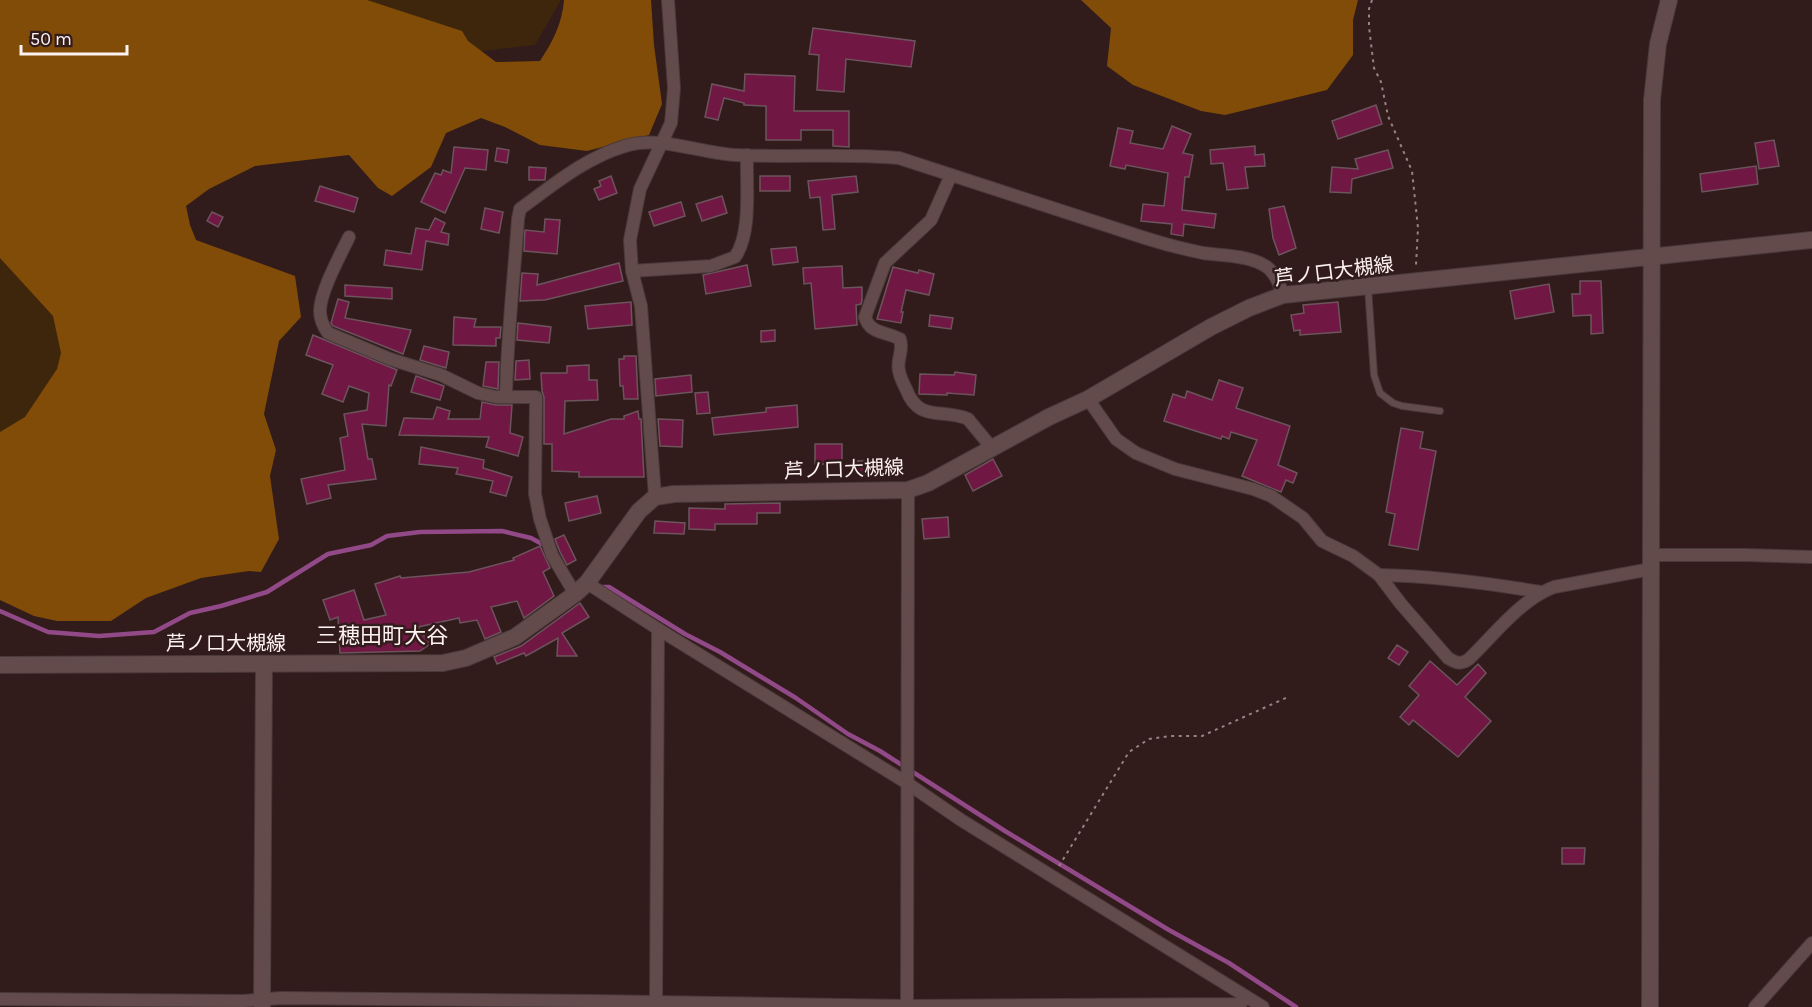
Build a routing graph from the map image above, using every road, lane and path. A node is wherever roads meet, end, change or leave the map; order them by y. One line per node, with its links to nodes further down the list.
1 (668, 0): 4 (street)
2 (1372, 0): 11 (path)
3 (1669, 0): 9 (main road)
4 (660, 143): 5 (street); 10 (street); 14 (street)
5 (747, 155): 6 (street); 10 (street)
6 (951, 175): 13 (street); 17 (street)
7 (349, 237): 14 (street)
8 (1812, 240): 9 (main road, 芦ノ口大槻線)
9 (1653, 257): 11 (main road, 芦ノ口大槻線); 21 (main road)
10 (632, 271): 19 (street)
11 (1415, 282): 12 (main road, 芦ノ口大槻線)
12 (1368, 286): 13 (main road, 芦ノ口大槻線); 16 (lane)
13 (1283, 295): 15 (main road, 芦ノ口大槻線)
14 (506, 396): 23 (street)
15 (1088, 399): 17 (main road, 芦ノ口大槻線); 22 (street)
16 (1440, 411)
17 (992, 448): 18 (main road, 芦ノ口大槻線)
18 (908, 490): 19 (main road, 芦ノ口大槻線); 29 (street)
19 (655, 498): 23 (main road, 芦ノ口大槻線)
20 (1812, 557): 21 (street)
21 (1651, 562): 24 (street); 38 (main road)
22 (1380, 575): 24 (street); 24 (street)
23 (581, 589): 25 (street); 26 (main road, 芦ノ口大槻線)
24 (1541, 592)
25 (658, 629): 29 (street); 35 (street)
26 (264, 664): 27 (main road, 芦ノ口大槻線); 33 (main road)
27 (0, 665)
28 (1288, 697): 30 (path)
29 (907, 783): 30 (street); 36 (street)
30 (1053, 876): 34 (street)
31 (1812, 943): 39 (street)
32 (0, 999): 33 (street)
33 (262, 1003): 35 (street)
34 (1240, 1003): 36 (street); 37 (street)
35 (656, 1004): 36 (street)
36 (907, 1006)
37 (1263, 1007)
38 (1650, 1007)
39 (1755, 1007)

